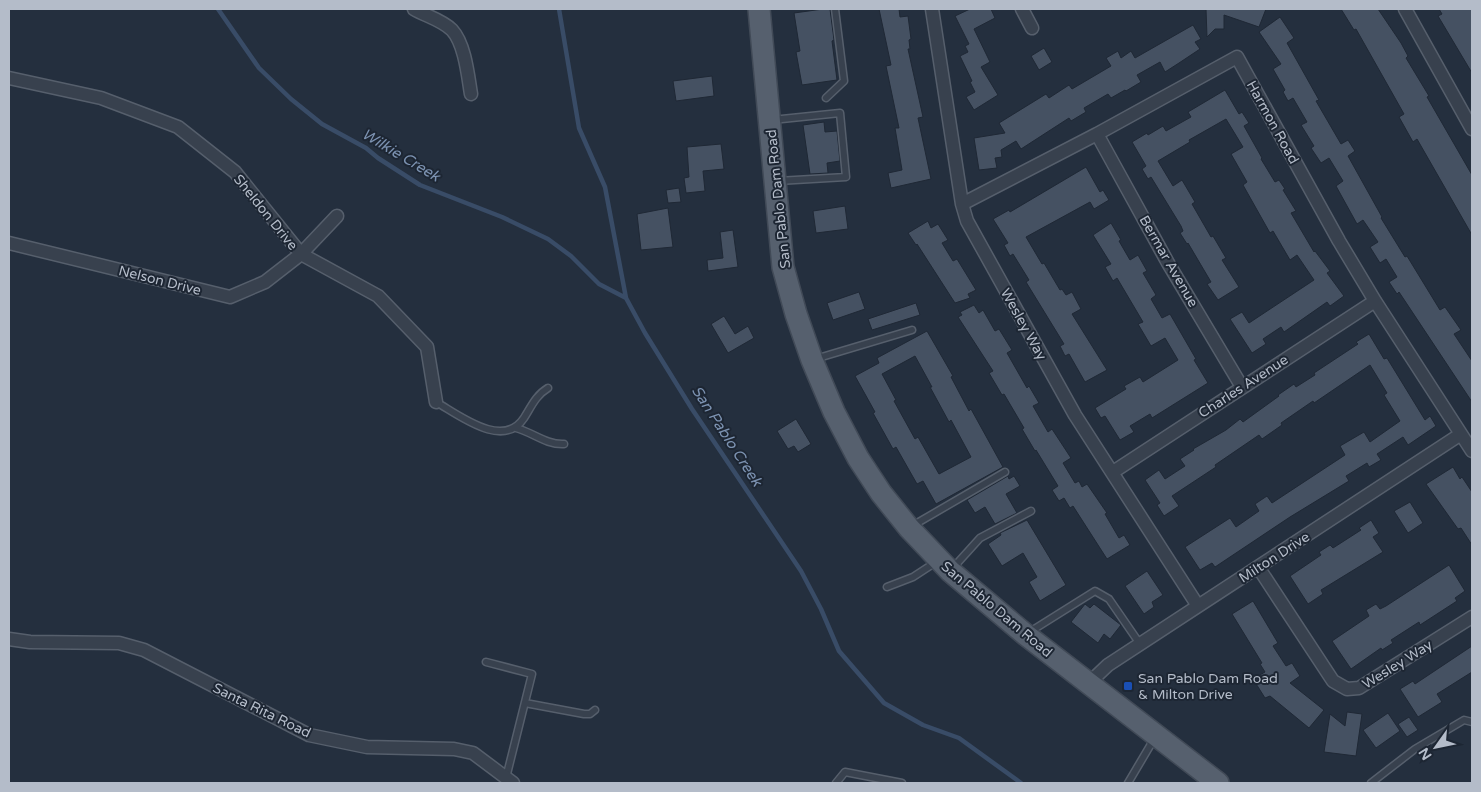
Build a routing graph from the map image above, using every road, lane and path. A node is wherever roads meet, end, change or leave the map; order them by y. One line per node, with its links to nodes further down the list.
1 (414, 9): 9 (street)
2 (759, 9): 11 (main road, San Pablo Dam Road)
3 (835, 9): 10 (lane)
4 (932, 9): 15 (street, Wesley Way)
5 (1022, 9): 7 (street)
6 (1405, 9): 12 (street)
7 (1032, 28)
8 (9, 78): 18 (street, Sheldon Drive)
9 (471, 94)
10 (826, 98)
11 (769, 120): 14 (main road, San Pablo Dam Road); 14 (lane)
12 (1472, 129)
13 (1097, 134): 15 (street, Harmon Road); 19 (street, Harmon Road); 22 (street, Bermar Avenue)
14 (774, 182): 21 (main road, San Pablo Dam Road)
15 (962, 204): 30 (street, Wesley Way)
16 (337, 216): 18 (street, Nelson Drive)
17 (9, 243): 18 (street, Nelson Drive)
18 (301, 254): 24 (street, Sheldon Drive)
19 (1375, 301): 22 (street, Charles Avenue); 26 (street, Harmon Road)
20 (912, 330): 21 (lane)
21 (812, 360): 32 (main road, San Pablo Dam Road)
22 (1242, 387): 30 (street, Charles Avenue)
23 (548, 388): 25 (lane)
24 (436, 402): 25 (lane)
25 (516, 428): 27 (lane)
26 (1462, 434): 28 (street, Harmon Road); 34 (street, Milton Drive)
27 (564, 444)
28 (1472, 451)
29 (1005, 472): 32 (lane)
30 (1113, 472): 36 (street, Wesley Way)
31 (1031, 511): 33 (lane)
32 (909, 528): 33 (main road, San Pablo Dam Road)
33 (944, 566): 35 (lane); 38 (main road, San Pablo Dam Road)
34 (1258, 567): 36 (street, Milton Drive); 37 (street, Wesley Way)
35 (887, 587)
36 (1198, 606): 40 (street, Milton Drive)
37 (1472, 617)
38 (1026, 634): 40 (lane); 42 (main road, San Pablo Dam Road)
39 (9, 639): 47 (street, Santa Rita Road)
40 (1140, 644): 42 (street, Milton Drive)
41 (486, 662): 43 (lane)
42 (1089, 683): 46 (main road, San Pablo Dam Road)
43 (525, 703): 44 (lane); 47 (lane)
44 (595, 710)
45 (1472, 722): 52 (lane)
46 (1156, 736): 50 (lane); 51 (main road, San Pablo Dam Road)
47 (510, 781)
48 (836, 783): 49 (lane)
49 (902, 783)
50 (1128, 783)
51 (1218, 783)
52 (1371, 783)

